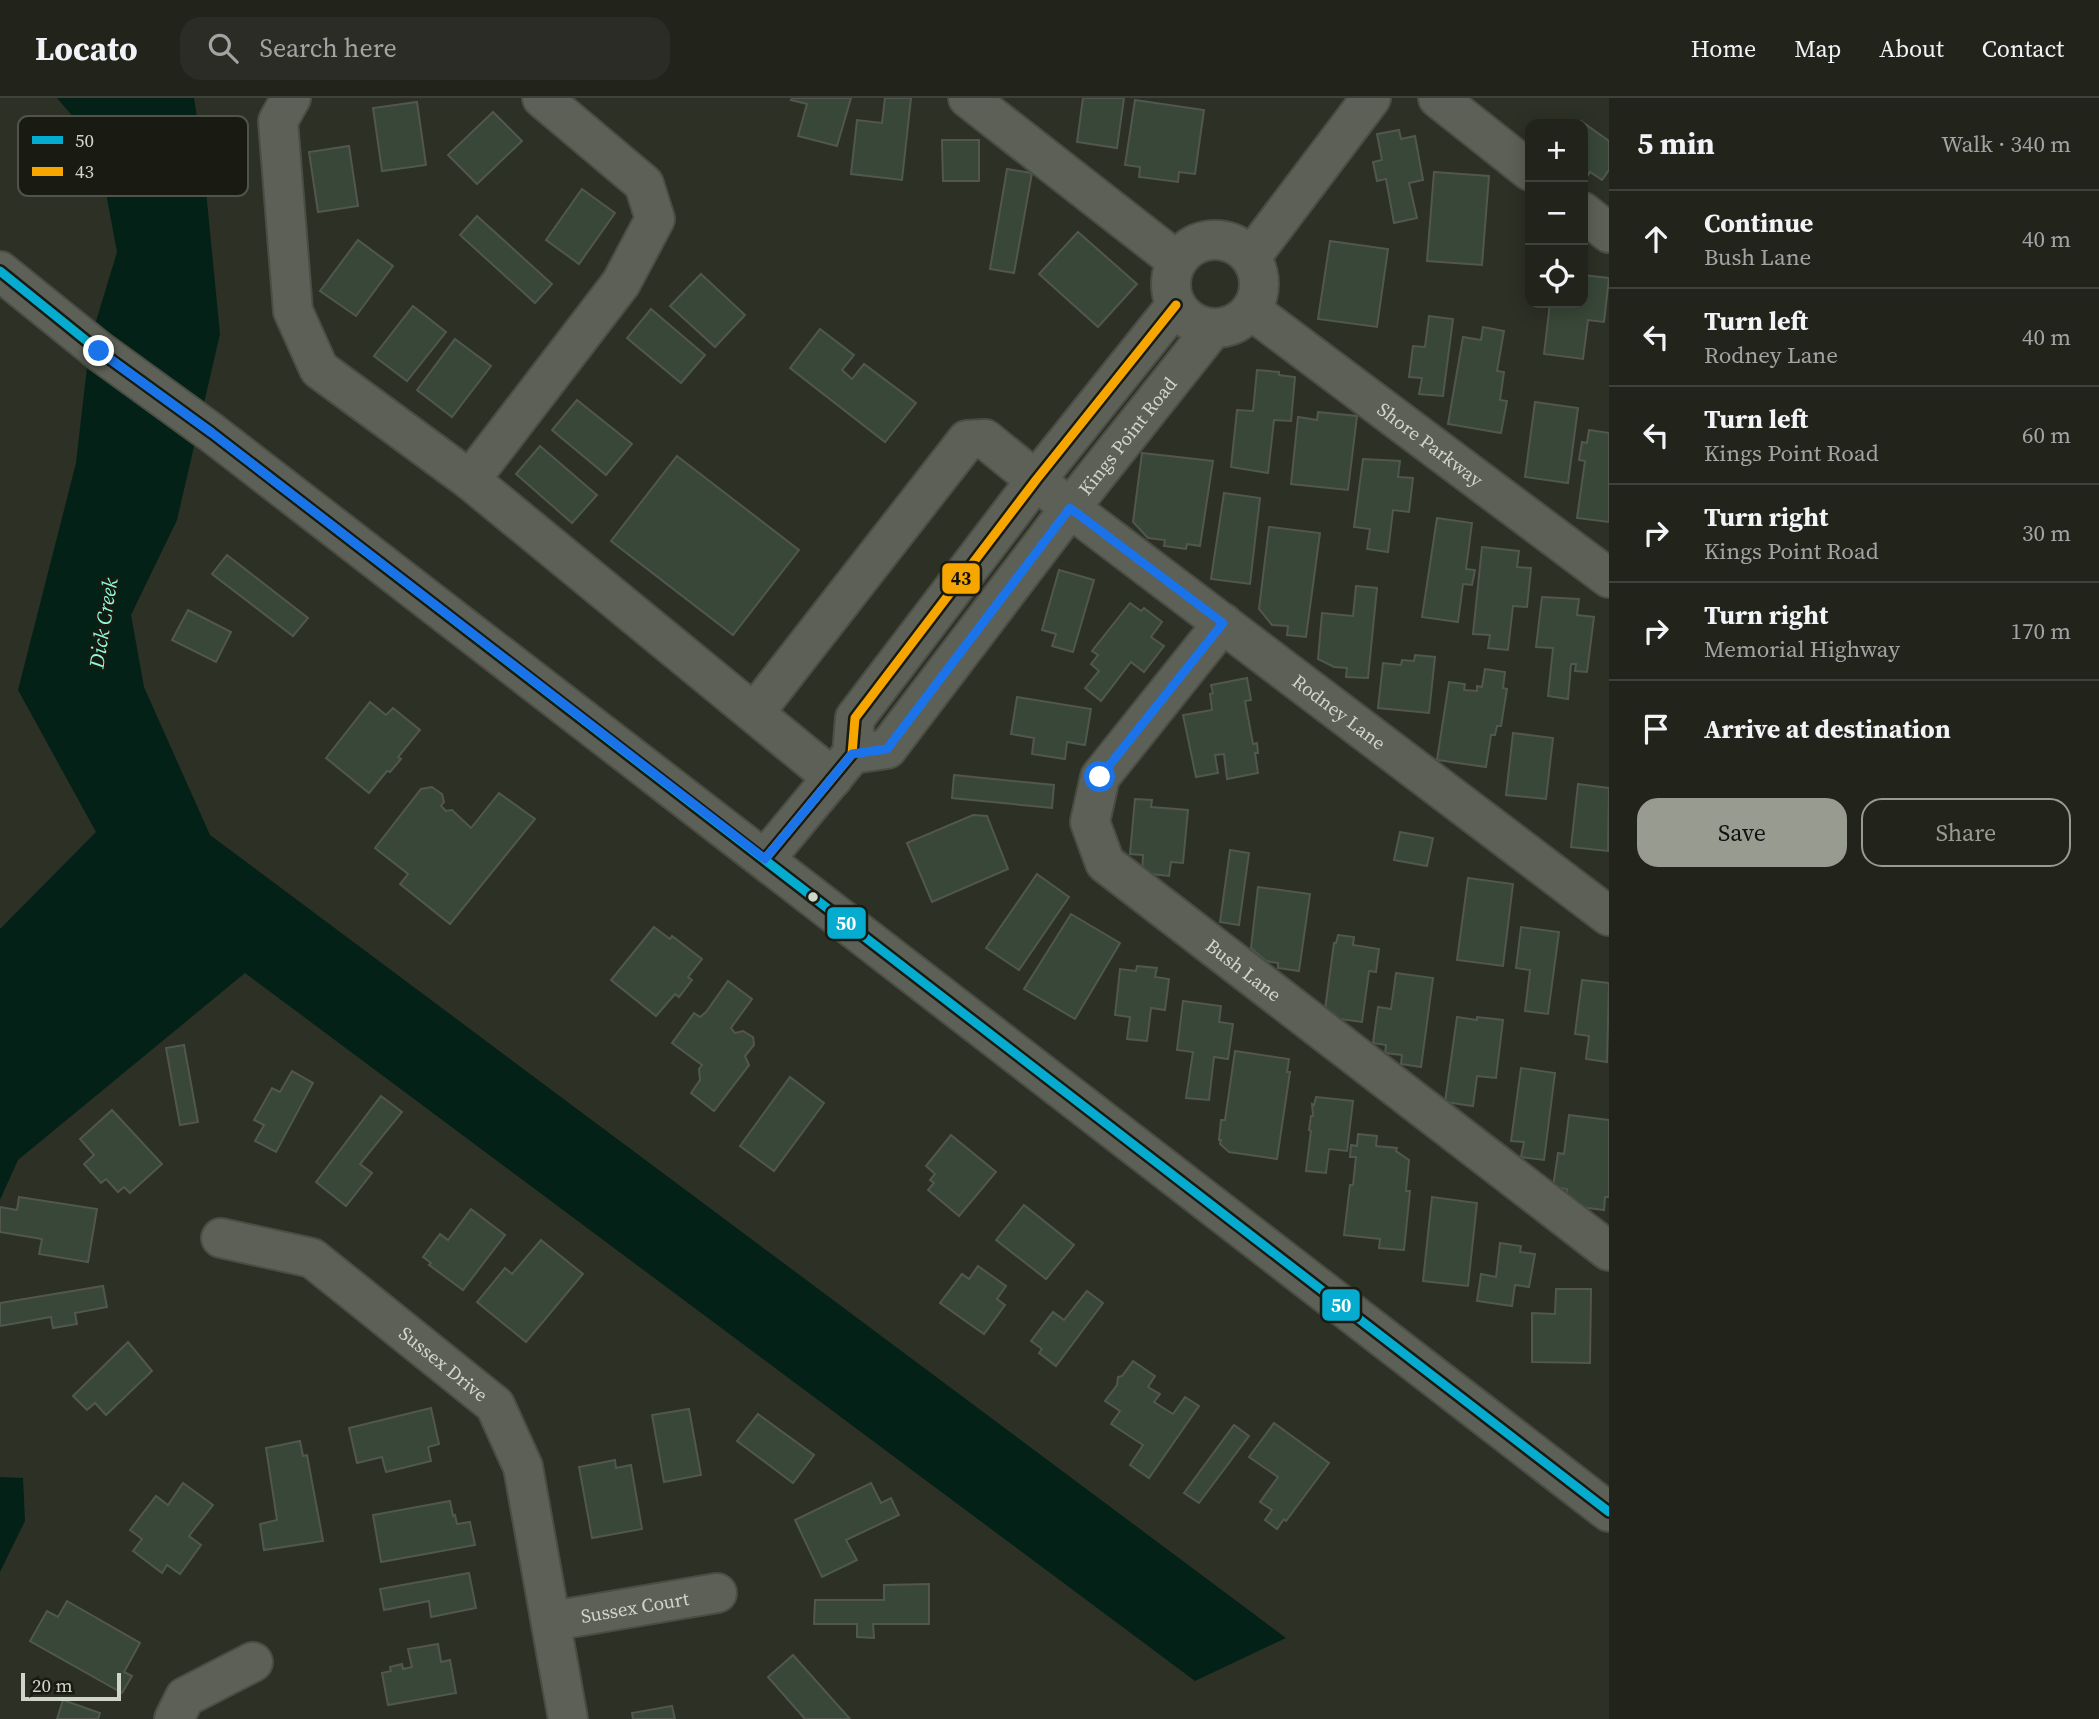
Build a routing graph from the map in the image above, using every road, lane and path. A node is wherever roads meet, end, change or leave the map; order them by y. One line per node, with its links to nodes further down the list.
1 (291, 98): 16 (street)
2 (542, 98): 16 (street)
3 (968, 98): 10 (street)
4 (1371, 98): 9 (street)
5 (1438, 98): 6 (street)
6 (1525, 167)
7 (1588, 216): 8 (street)
8 (1609, 232)
9 (1251, 257): 10 (street); 13 (street)
10 (1177, 261): 12 (street)
11 (0, 271): 22 (street)
12 (1175, 305): 14 (street); 15 (street)
13 (1251, 310): 14 (street); 18 (street, Shore Parkway)
14 (1213, 328): 17 (street, Kings Point Road)
15 (1036, 480): 17 (street, Rodney Lane); 20 (street, Rodney Lane); 21 (street)
16 (470, 481): 20 (street)
17 (1070, 508): 19 (street, Rodney Lane); 21 (street, Kings Point Road)
18 (1609, 578)
19 (1223, 623): 23 (street, Rodney Lane); 25 (street, Bush Lane)
20 (755, 712): 21 (street)
21 (842, 766): 22 (street)
22 (765, 859): 26 (street)
23 (1609, 916)
24 (221, 1238): 28 (street, Sussex Drive)
25 (1609, 1251)
26 (1609, 1512)
27 (718, 1593): 28 (street, Sussex Court)
28 (552, 1621): 31 (street, Sussex Drive)
29 (253, 1662): 30 (street)
30 (174, 1719)
31 (568, 1719)

